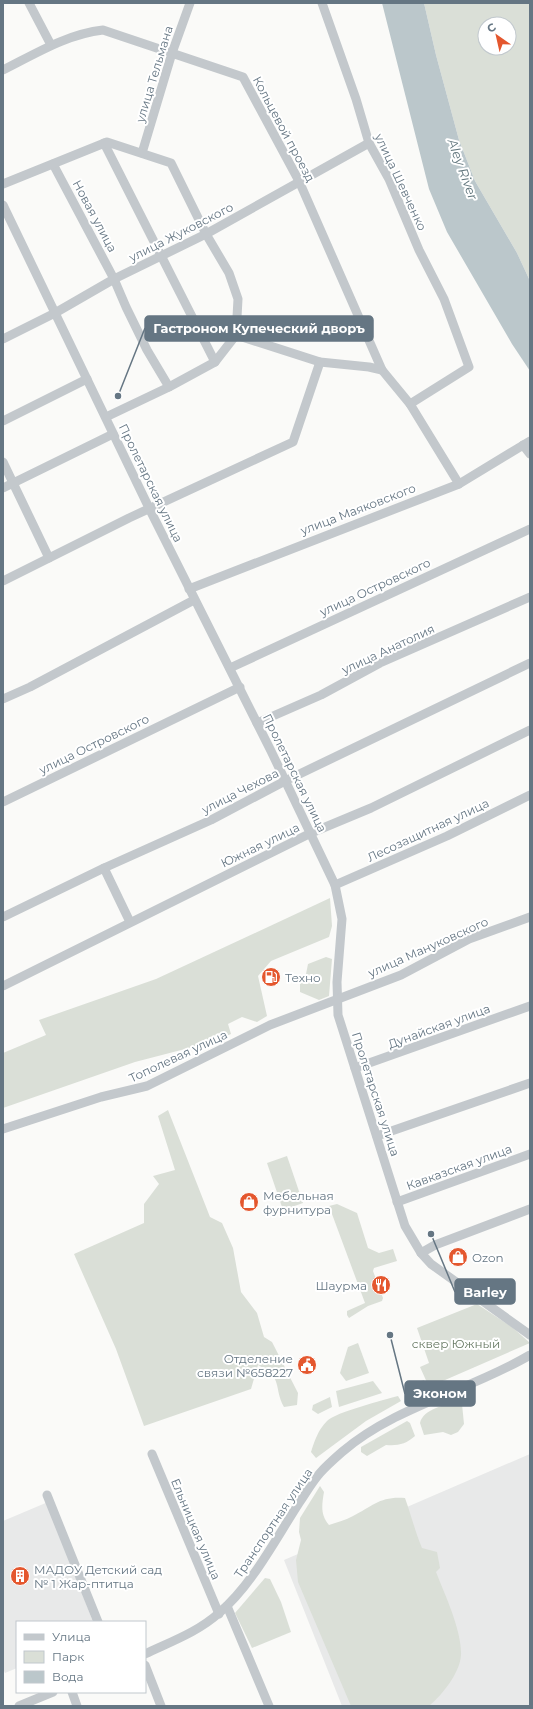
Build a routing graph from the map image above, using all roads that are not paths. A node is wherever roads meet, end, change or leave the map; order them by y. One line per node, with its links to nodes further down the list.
1 (29, 3): 4 (street)
2 (190, 3): 5 (street, улица Тельмана)
3 (322, 3): 8 (street, улица Шевченко)
4 (52, 45): 5 (street, Кольцевой проезд); 6 (street, Кольцевой проезд)
5 (172, 53): 9 (street, улица Тельмана); 11 (street, Кольцевой проезд)
6 (3, 70)
7 (104, 143): 9 (street); 10 (street); 16 (street)
8 (369, 143): 11 (street, улица Жуковского); 26 (street, улица Шевченко)
9 (142, 153): 15 (street)
10 (53, 164): 12 (street); 17 (street, Новая улица)
11 (299, 181): 15 (street, улица Жуковского); 23 (street, Кольцевой проезд)
12 (3, 184)
13 (3, 205): 14 (street, Пролетарская улица)
14 (5, 215): 18 (street, Пролетарская улица)
15 (206, 234): 16 (street, улица Жуковского); 19 (street)
16 (162, 257): 17 (street, улица Жуковского); 21 (street)
17 (114, 279): 18 (street, улица Жуковского); 25 (street, Новая улица)
18 (55, 313): 20 (street, улица Жуковского); 24 (street, Пролетарская улица)
19 (236, 335): 21 (street); 22 (street)
20 (3, 339)
21 (215, 362): 25 (street)
22 (320, 362): 23 (street); 36 (street)
23 (382, 370): 26 (street, Кольцевой проезд)
24 (88, 379): 27 (street, Пролетарская улица); 28 (street)
25 (169, 387): 27 (street)
26 (410, 404): 34 (street, Кольцевой проезд)
27 (106, 417): 29 (street, Пролетарская улица)
28 (3, 421)
29 (113, 434): 33 (street); 36 (street, Пролетарская улица)
30 (527, 443): 31 (street); 34 (street, улица Маяковского)
31 (530, 454)
32 (3, 462): 33 (street)
33 (13, 483): 35 (street); 38 (street)
34 (459, 484): 40 (street, улица Маяковского)
35 (3, 488)
36 (150, 510): 38 (street); 40 (street, Пролетарская улица)
37 (530, 529): 44 (street, улица Островского)
38 (49, 558): 39 (street)
39 (3, 581)
40 (189, 589): 42 (street, Пролетарская улица)
41 (530, 597): 47 (street, улица Анатолия)
42 (194, 600): 44 (street, Пролетарская улица); 46 (street)
43 (530, 663): 49 (street, улица Чехова)
44 (230, 668): 45 (street, Пролетарская улица)
45 (240, 687): 47 (street, Пролетарская улица); 51 (street, улица Островского)
46 (3, 698)
47 (257, 723): 49 (street, Пролетарская улица)
48 (530, 730): 52 (street, Южная улица)
49 (286, 781): 52 (street, Пролетарская улица); 53 (street, улица Чехова)
50 (530, 795): 54 (street, Лесозащитная улица)
51 (3, 802)
52 (311, 833): 54 (street, Пролетарская улица); 57 (street, Южная улица)
53 (104, 868): 55 (street, улица Чехова); 57 (street)
54 (335, 885): 59 (street, Пролетарская улица)
55 (3, 917)
56 (530, 917): 59 (street, улица Мануковского)
57 (130, 922): 58 (street, Южная улица)
58 (3, 986)
59 (336, 999): 61 (street, Пролетарская улица); 63 (street, Тополевая улица)
60 (530, 1006): 61 (street, Дунайская улица)
61 (355, 1068): 64 (street, Пролетарская улица)
62 (530, 1083): 64 (street)
63 (3, 1130)
64 (377, 1136): 66 (street, Пролетарская улица)
65 (530, 1154): 66 (street, Кавказская улица)
66 (397, 1202): 68 (street, Пролетарская улица)
67 (530, 1209): 68 (street)
68 (421, 1253): 69 (street, Пролетарская улица)
69 (530, 1336)
70 (530, 1355): 73 (street, Транспортная улица)
71 (152, 1454): 74 (street, Ельницкая улица)
72 (47, 1495): 75 (street)
73 (227, 1606): 74 (street, Транспортная улица); 83 (street)
74 (219, 1614): 76 (street, Транспортная улица)
75 (98, 1621)
76 (146, 1654)
77 (146, 1668): 82 (street)
78 (51, 1693): 80 (street)
79 (72, 1693): 81 (street)
80 (19, 1706)
81 (77, 1706)
82 (161, 1706)
83 (269, 1706)

